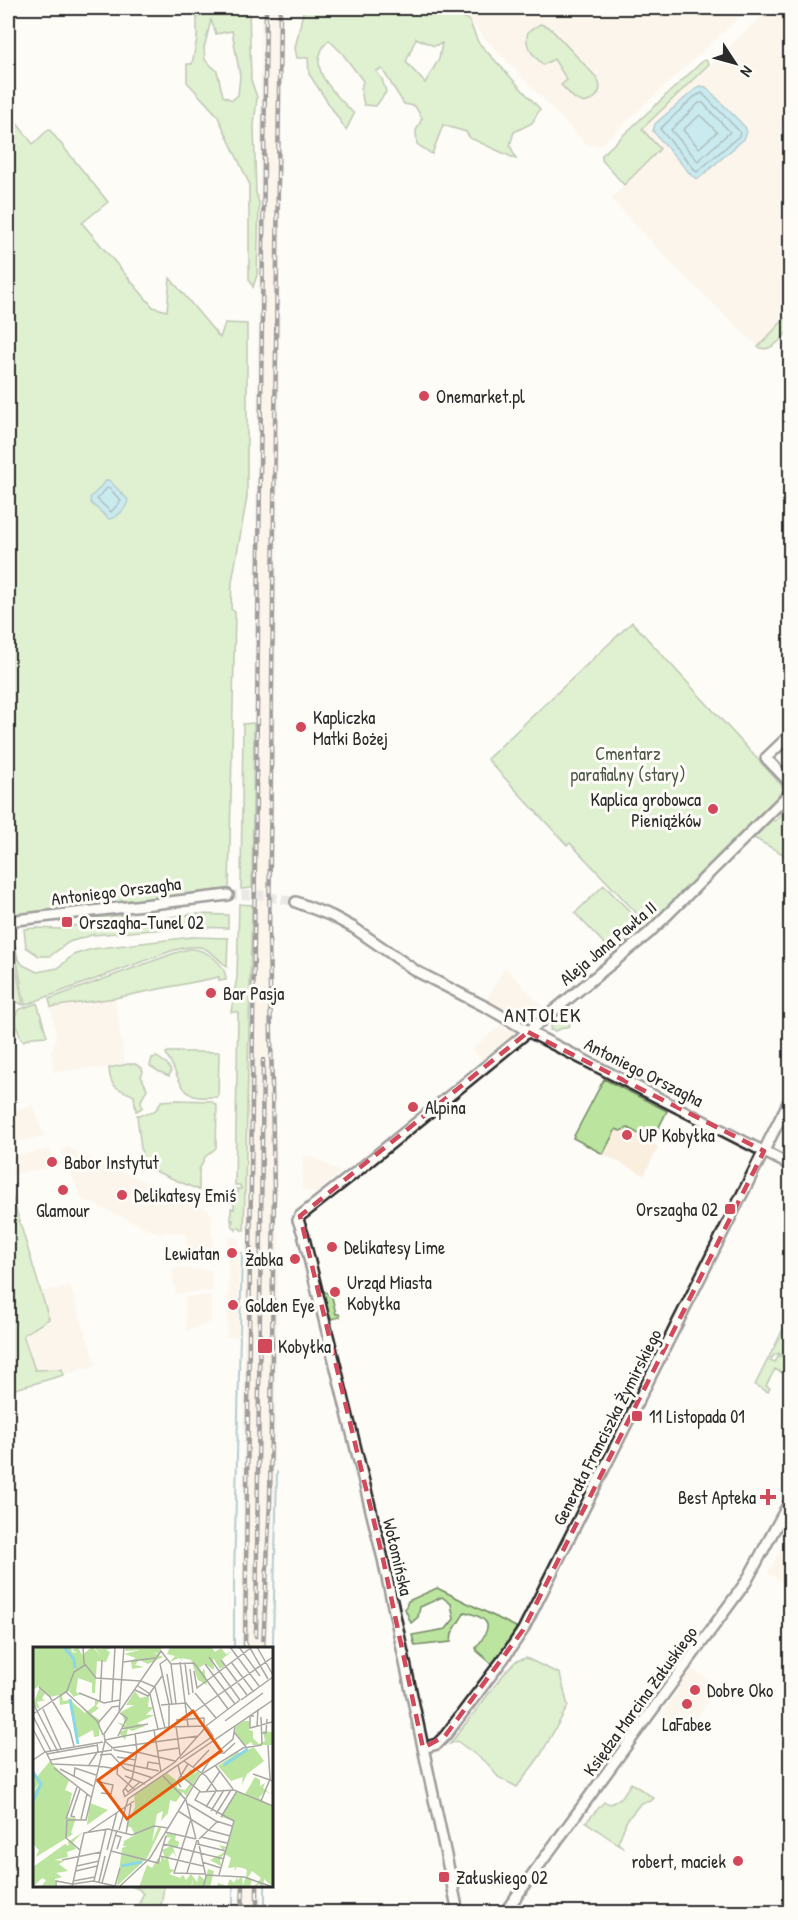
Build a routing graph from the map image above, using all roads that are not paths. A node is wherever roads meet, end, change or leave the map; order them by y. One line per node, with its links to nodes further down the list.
1 (790, 735): 2 (street)
2 (790, 783)
3 (790, 793): 7 (street, Aleja Jana Pawła II)
4 (228, 895): 6 (street, Antoniego Orszagha)
5 (296, 902): 7 (street, Antoniego Orszagha)
6 (8, 921)
7 (528, 1032): 9 (street, Antoniego Orszagha); 11 (street, Aleja Jana Pawła II)
8 (790, 1099): 9 (street, Generała Franciszka Żymirskiego)
9 (764, 1151): 10 (street, Antoniego Orszagha); 13 (street, Generała Franciszka Żymirskiego)
10 (790, 1165)
11 (298, 1220): 13 (street, Wołomińska)
12 (790, 1502): 15 (street, Księdza Marcina Załuskiego)
13 (423, 1748): 14 (street, Wołomińska)
14 (457, 1909)
15 (504, 1912)

